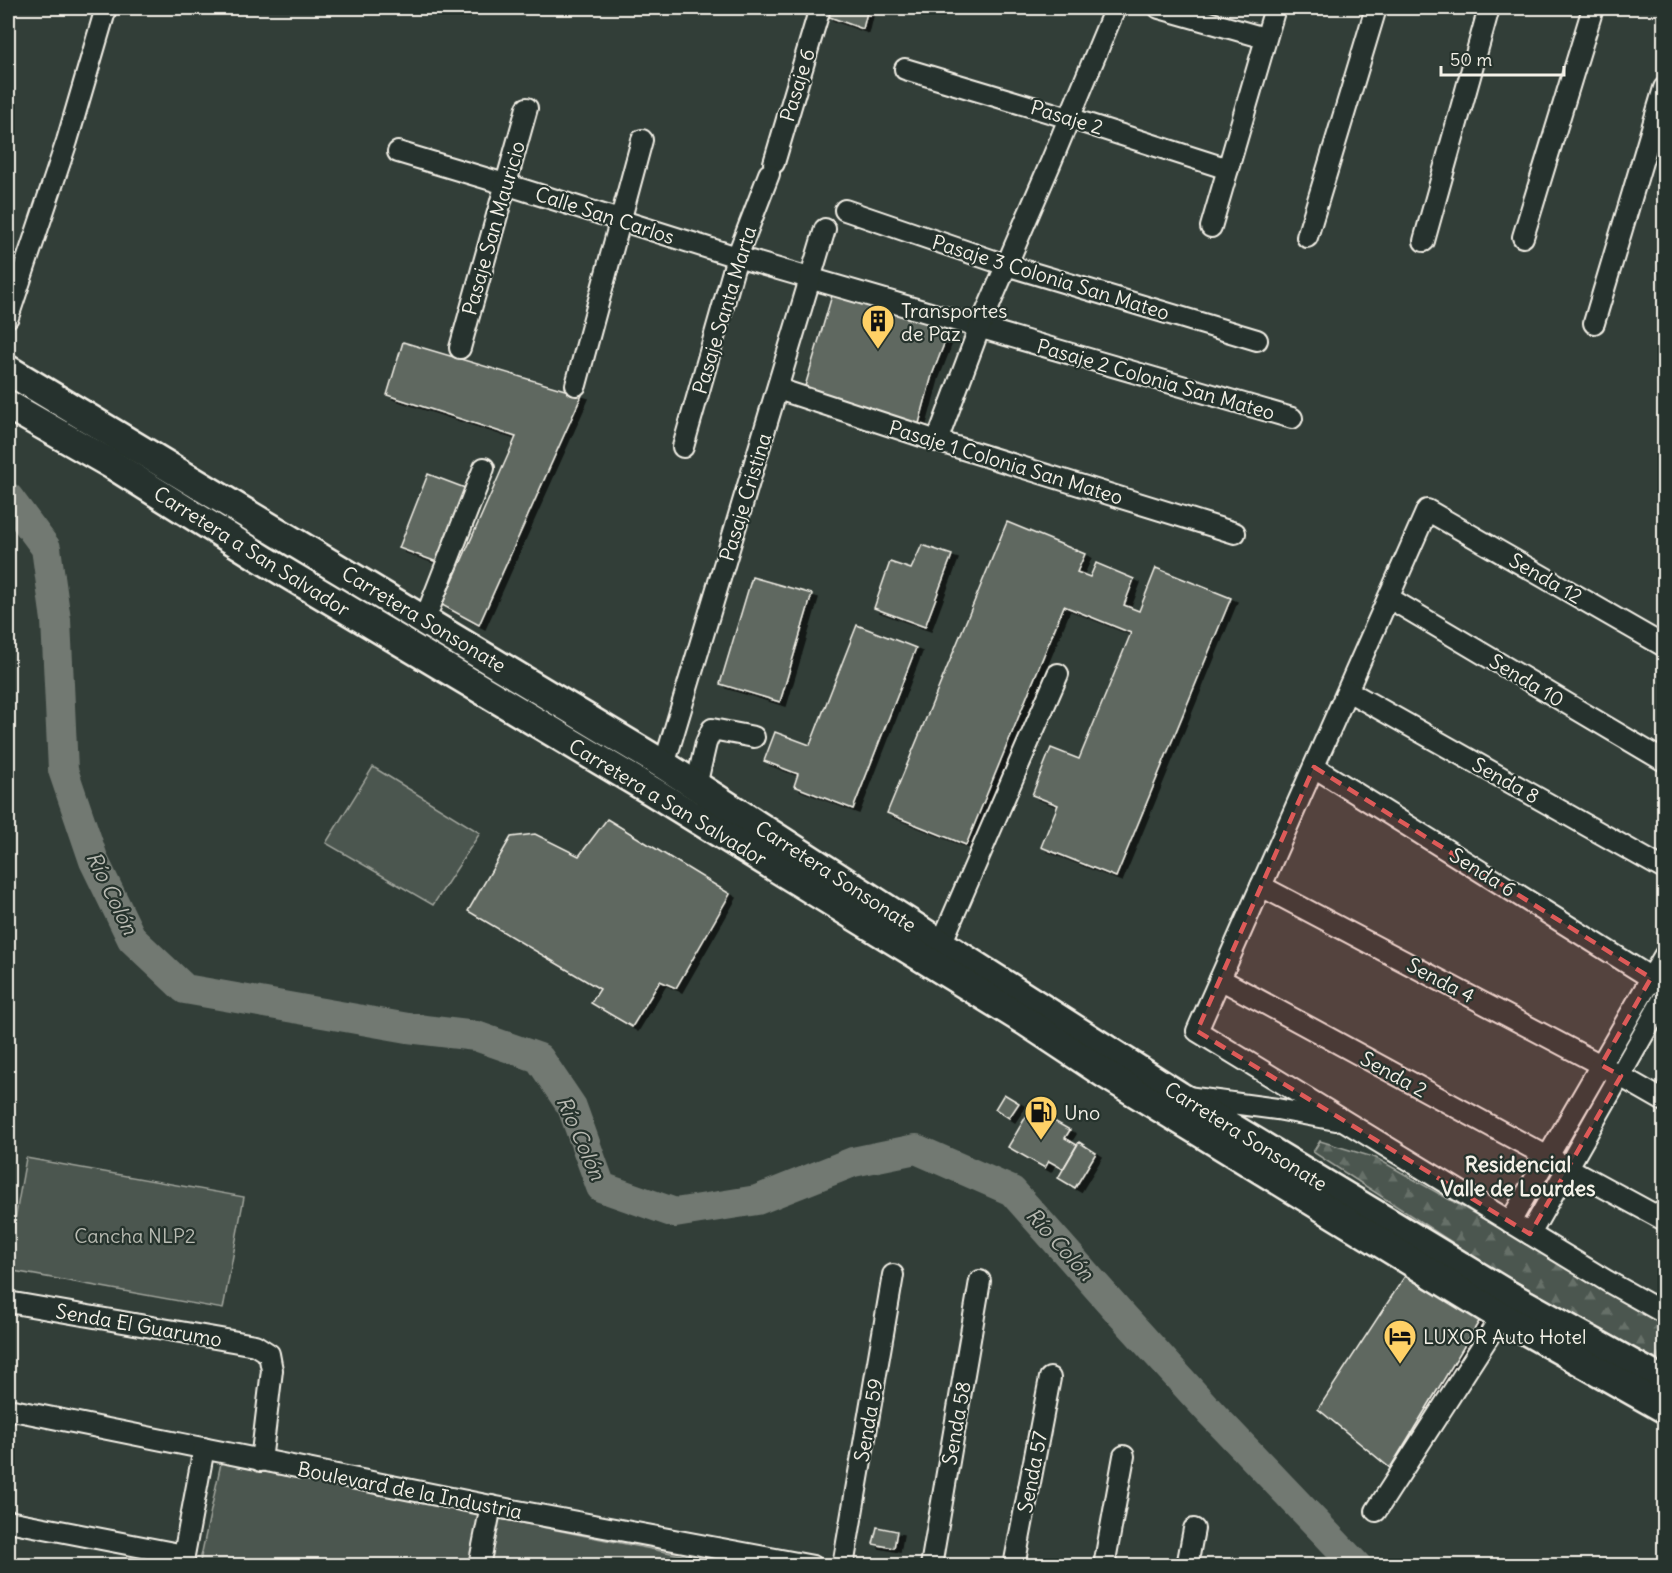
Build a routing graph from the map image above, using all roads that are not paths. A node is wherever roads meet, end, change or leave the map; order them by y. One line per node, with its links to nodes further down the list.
1 (106, 8): 29 (street)
2 (820, 8): 16 (street, Pasaje 6)
3 (1115, 8): 13 (street)
4 (1159, 8): 9 (street)
5 (1275, 8): 9 (street)
6 (1376, 8): 23 (street)
7 (1489, 8): 25 (street)
8 (1593, 8): 24 (street)
9 (1265, 38): 17 (street)
10 (905, 69): 13 (street, Pasaje 2)
11 (1665, 88): 30 (street)
12 (527, 108): 18 (street, Pasaje San Mauricio)
13 (1069, 118): 17 (street, Pasaje 2); 27 (street)
14 (642, 140): 20 (street)
15 (398, 152): 18 (street, Calle San Carlos)
16 (771, 168): 26 (street, Pasaje Santa Marta)
17 (1228, 169): 21 (street)
18 (506, 184): 20 (street, Calle San Carlos); 33 (street, Pasaje San Mauricio)
19 (845, 210): 27 (street, Pasaje 3 Colonia San Mateo)
20 (621, 220): 26 (street, Calle San Carlos); 35 (street)
21 (1211, 227)
22 (825, 229): 28 (street, Pasaje Cristina)
23 (1307, 237)
24 (1523, 237)
25 (1424, 241)
26 (737, 257): 28 (street, Calle San Carlos); 40 (street, Pasaje Santa Marta)
27 (1006, 266): 31 (street); 32 (street, Pasaje 3 Colonia San Mateo)
28 (812, 279): 31 (street, Pasaje 2 Colonia San Mateo); 36 (street, Pasaje Cristina)
29 (8, 317)
30 (1594, 323)
31 (979, 329): 38 (street, Pasaje 2 Colonia San Mateo); 39 (street)
32 (1257, 340)
33 (460, 348)
34 (8, 370): 44 (highway, Carretera Sonsonate)
35 (576, 385)
36 (778, 389): 39 (street, Pasaje 1 Colonia San Mateo); 50 (street, Pasaje Cristina)
37 (8, 405): 74 (highway, Carretera a San Salvador)
38 (1292, 418)
39 (937, 441): 42 (street, Pasaje 1 Colonia San Mateo)
40 (683, 447)
41 (484, 468): 44 (street)
42 (1235, 533)
43 (1389, 598): 45 (street, Senda 12); 47 (street); 49 (street, Senda 10)
44 (425, 619): 50 (highway, Carretera Sonsonate)
45 (1665, 646)
46 (1058, 674): 55 (street)
47 (1348, 691): 51 (street); 53 (street, Senda 8)
48 (754, 737): 52 (street)
49 (1665, 761)
50 (664, 765): 52 (highway, Carretera Sonsonate)
51 (1314, 767): 54 (street); 58 (street, Senda 6)
52 (696, 786): 55 (highway, Carretera Sonsonate)
53 (1665, 869)
54 (1261, 886): 57 (street); 60 (street, Senda 4)
55 (941, 944): 62 (highway, Carretera Sonsonate)
56 (1665, 956): 58 (street)
57 (1220, 979): 64 (street); 65 (street, Senda 2)
58 (1658, 982): 60 (street)
59 (1665, 998): 61 (street)
60 (1601, 1065): 61 (street, Senda 4); 65 (street)
61 (1620, 1076): 63 (street, Senda 4); 66 (street)
62 (1179, 1095): 64 (street); 76 (highway, Carretera Sonsonate)
63 (1665, 1101)
64 (1350, 1123): 68 (street)
65 (1548, 1158): 66 (street, Senda 2); 68 (street)
66 (1569, 1167): 67 (street, Senda 2); 69 (street)
67 (1665, 1220)
68 (1510, 1222): 69 (street)
69 (1530, 1234): 73 (street)
70 (892, 1275): 89 (street, Senda 59)
71 (980, 1281): 90 (street, Senda 58)
72 (8, 1302): 81 (street, Senda El Guarumo)
73 (1665, 1312)
74 (1501, 1317): 77 (highway, Carretera a San Salvador); 83 (street)
75 (1050, 1378): 91 (street, Senda 57)
76 (1665, 1382)
77 (1665, 1408)
78 (8, 1409): 79 (street, Boulevard de la Industria)
79 (204, 1448): 81 (street, Boulevard de la Industria); 86 (street)
80 (1124, 1456): 92 (street)
81 (261, 1461): 82 (street, Boulevard de la Industria)
82 (491, 1506): 87 (street); 88 (street, Boulevard de la Industria)
83 (1376, 1511)
84 (8, 1521): 86 (street)
85 (1194, 1529): 93 (street)
86 (183, 1560)
87 (479, 1566)
88 (813, 1566)
89 (843, 1566)
90 (931, 1566)
91 (1014, 1566)
92 (1104, 1566)
93 (1187, 1566)

